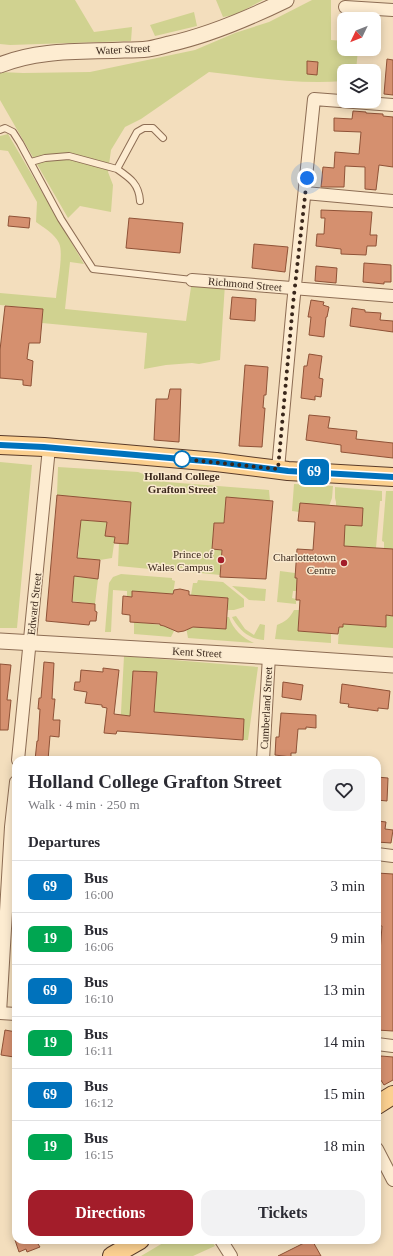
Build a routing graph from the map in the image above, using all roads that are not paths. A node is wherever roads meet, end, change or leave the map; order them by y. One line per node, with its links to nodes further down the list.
1 (286, 0): 4 (street, Water Street)
2 (344, 6): 3 (street)
3 (393, 10)
4 (0, 65)
5 (393, 105): 10 (street)
6 (0, 130): 8 (lane)
7 (163, 138): 9 (lane)
8 (30, 162): 9 (lane); 13 (lane)
9 (117, 169): 11 (lane)
10 (305, 194): 12 (street); 14 (street)
11 (140, 201)
12 (393, 201)
13 (192, 280): 14 (street, Richmond Street)
14 (295, 288): 15 (street, Richmond Street); 18 (street)
15 (393, 296)
16 (0, 445): 17 (main road)
17 (50, 448): 18 (main road); 21 (street, Edward Street)
18 (278, 469): 19 (main road)
19 (393, 477)
20 (0, 641): 21 (street, Kent Street)
21 (30, 642): 22 (street, Kent Street); 24 (street, Edward Street)
22 (269, 656): 23 (street, Kent Street); 25 (street, Cumberland Street)
23 (393, 666)
24 (18, 756)
25 (263, 756)
26 (12, 808): 27 (street)
27 (9, 827): 30 (street)
28 (381, 854): 29 (street)
29 (393, 856)
30 (0, 1012): 31 (street)
31 (12, 1014)
32 (381, 1044): 33 (street)
33 (393, 1046)
34 (393, 1095): 35 (main road)
35 (381, 1102)
36 (381, 1156): 37 (street)
37 (392, 1176)
38 (132, 1244): 40 (main road)
39 (224, 1244): 41 (street)
40 (112, 1256)
41 (230, 1256)

